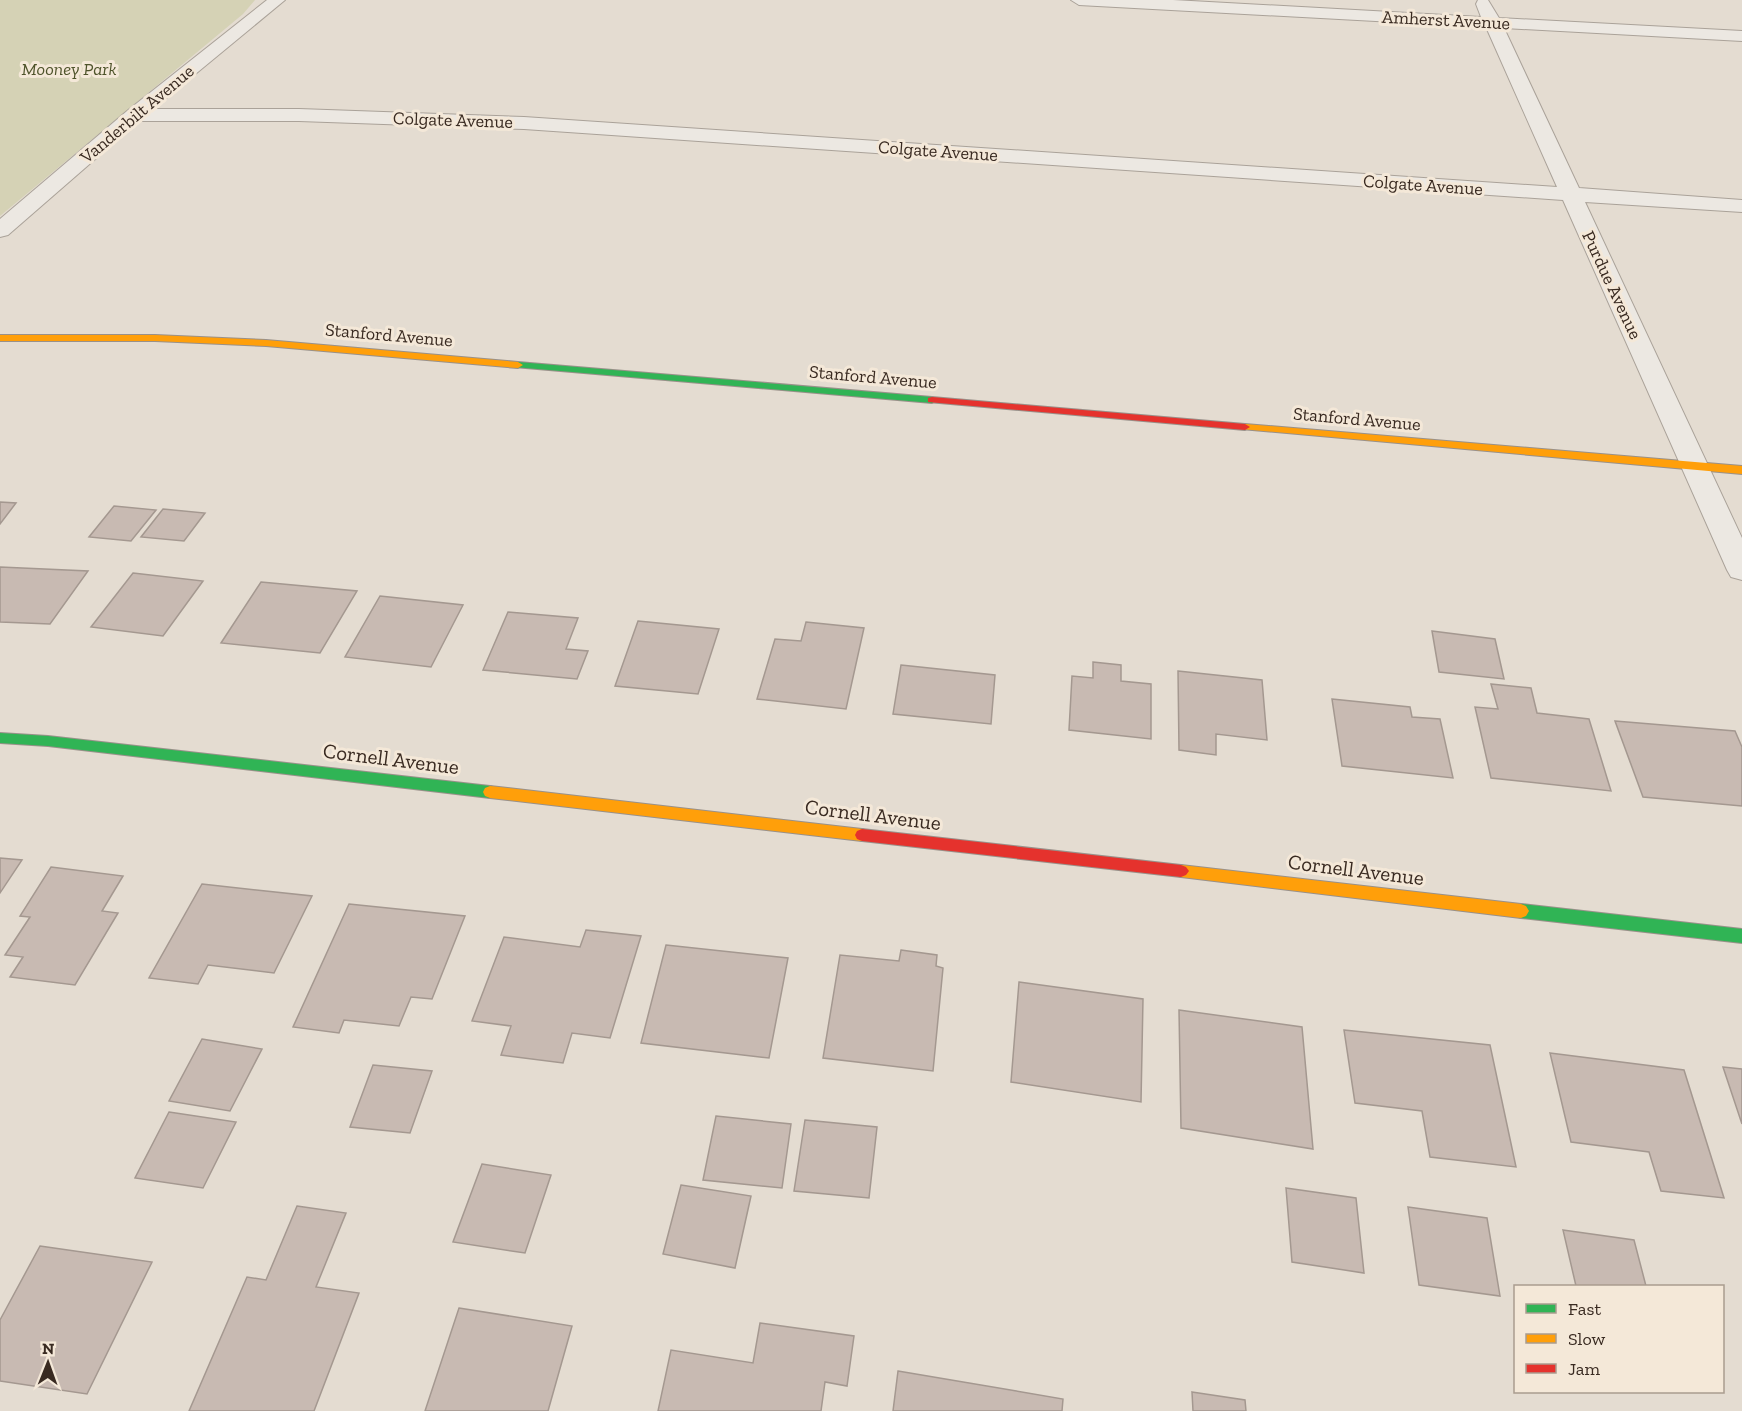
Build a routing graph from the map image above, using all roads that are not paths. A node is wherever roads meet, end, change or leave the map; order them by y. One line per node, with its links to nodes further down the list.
1 (277, 0): 6 (street, Vanderbilt Avenue)
2 (1079, 0): 4 (street, Amherst Avenue)
3 (1482, 0): 4 (street, Purdue Avenue)
4 (1492, 22): 5 (street, Amherst Avenue); 7 (street, Purdue Avenue)
5 (1742, 36)
6 (134, 115): 7 (street, Colgate Avenue); 9 (street, Vanderbilt Avenue)
7 (1570, 195): 8 (street, Colgate Avenue); 11 (street, Purdue Avenue)
8 (1742, 206)
9 (0, 230)
10 (0, 338): 11 (street, Stanford Avenue)
11 (1695, 466): 12 (street, Stanford Avenue); 13 (street, Purdue Avenue)
12 (1742, 470)
13 (1742, 570)
14 (0, 738): 15 (street, Cornell Avenue)
15 (1742, 936)

